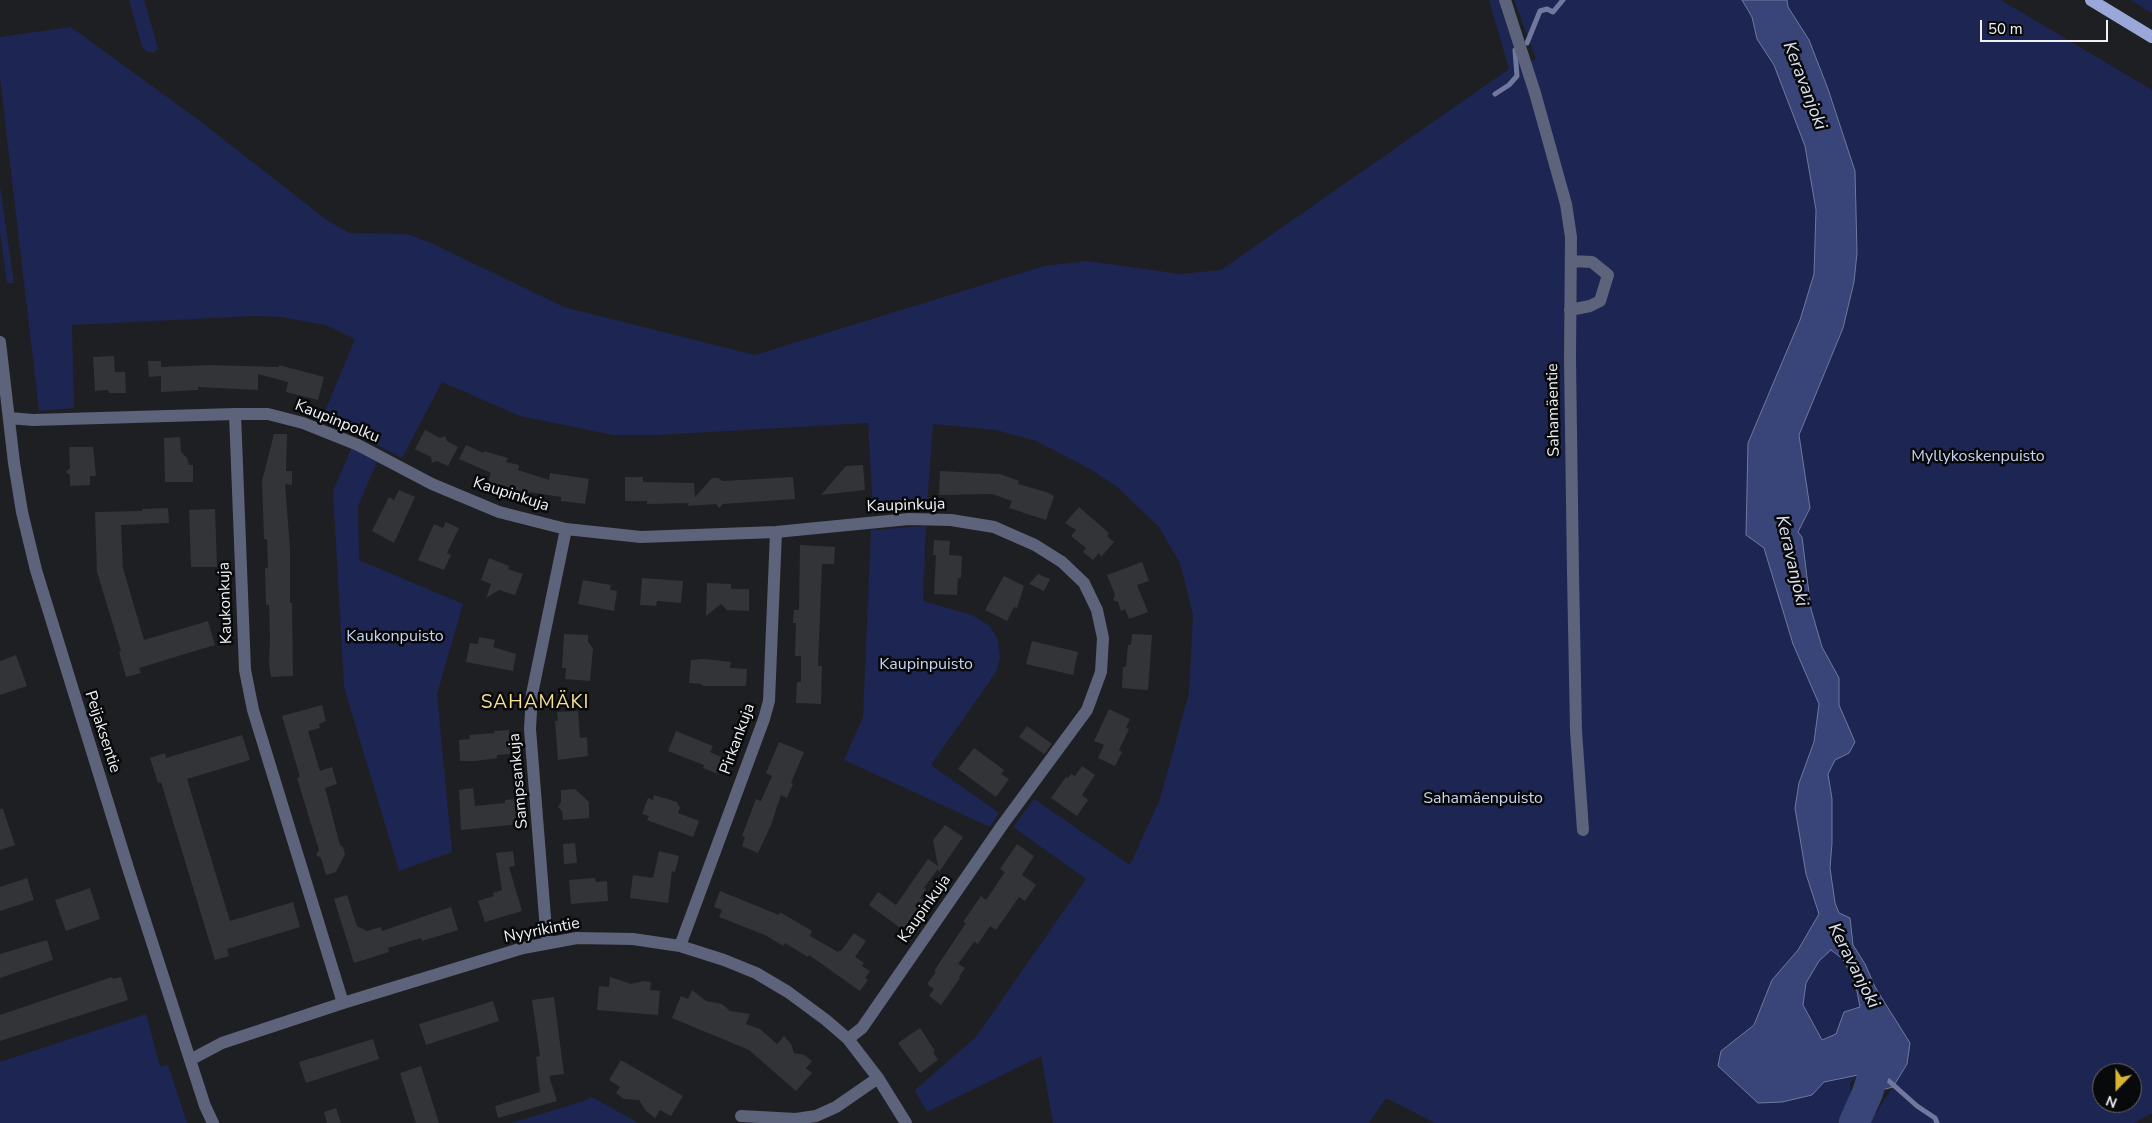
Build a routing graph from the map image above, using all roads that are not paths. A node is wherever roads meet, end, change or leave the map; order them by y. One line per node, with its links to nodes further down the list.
1 (1504, 0): 4 (street, Sahamäentie)
2 (2091, 0): 3 (main road)
3 (2152, 37)
4 (1571, 261): 5 (street, Sahamäentie); 5 (street)
5 (1570, 310): 12 (street, Sahamäentie)
6 (0, 342): 8 (street, Peijaksentie)
7 (235, 414): 8 (street); 9 (street, Kaupinpolku); 15 (street, Kaukonkuja)
8 (9, 418): 17 (street, Peijaksentie)
9 (394, 464): 10 (street, Kaupinkuja)
10 (566, 529): 11 (street, Kaupinkuja); 13 (street, Sampsankuja)
11 (776, 532): 14 (street, Pirkankuja); 16 (street, Kaupinkuja)
12 (1583, 830)
13 (547, 944): 14 (street, Nyyrikintie); 15 (street, Nyyrikintie)
14 (680, 946): 16 (street, Nyyrikintie)
15 (343, 1003): 17 (street, Nyyrikintie)
16 (848, 1039): 18 (street, Nyyrikintie)
17 (190, 1060): 20 (street, Peijaksentie)
18 (878, 1078): 19 (street); 21 (street, Nyyrikintie)
19 (741, 1116)
20 (212, 1123)
21 (906, 1123)

